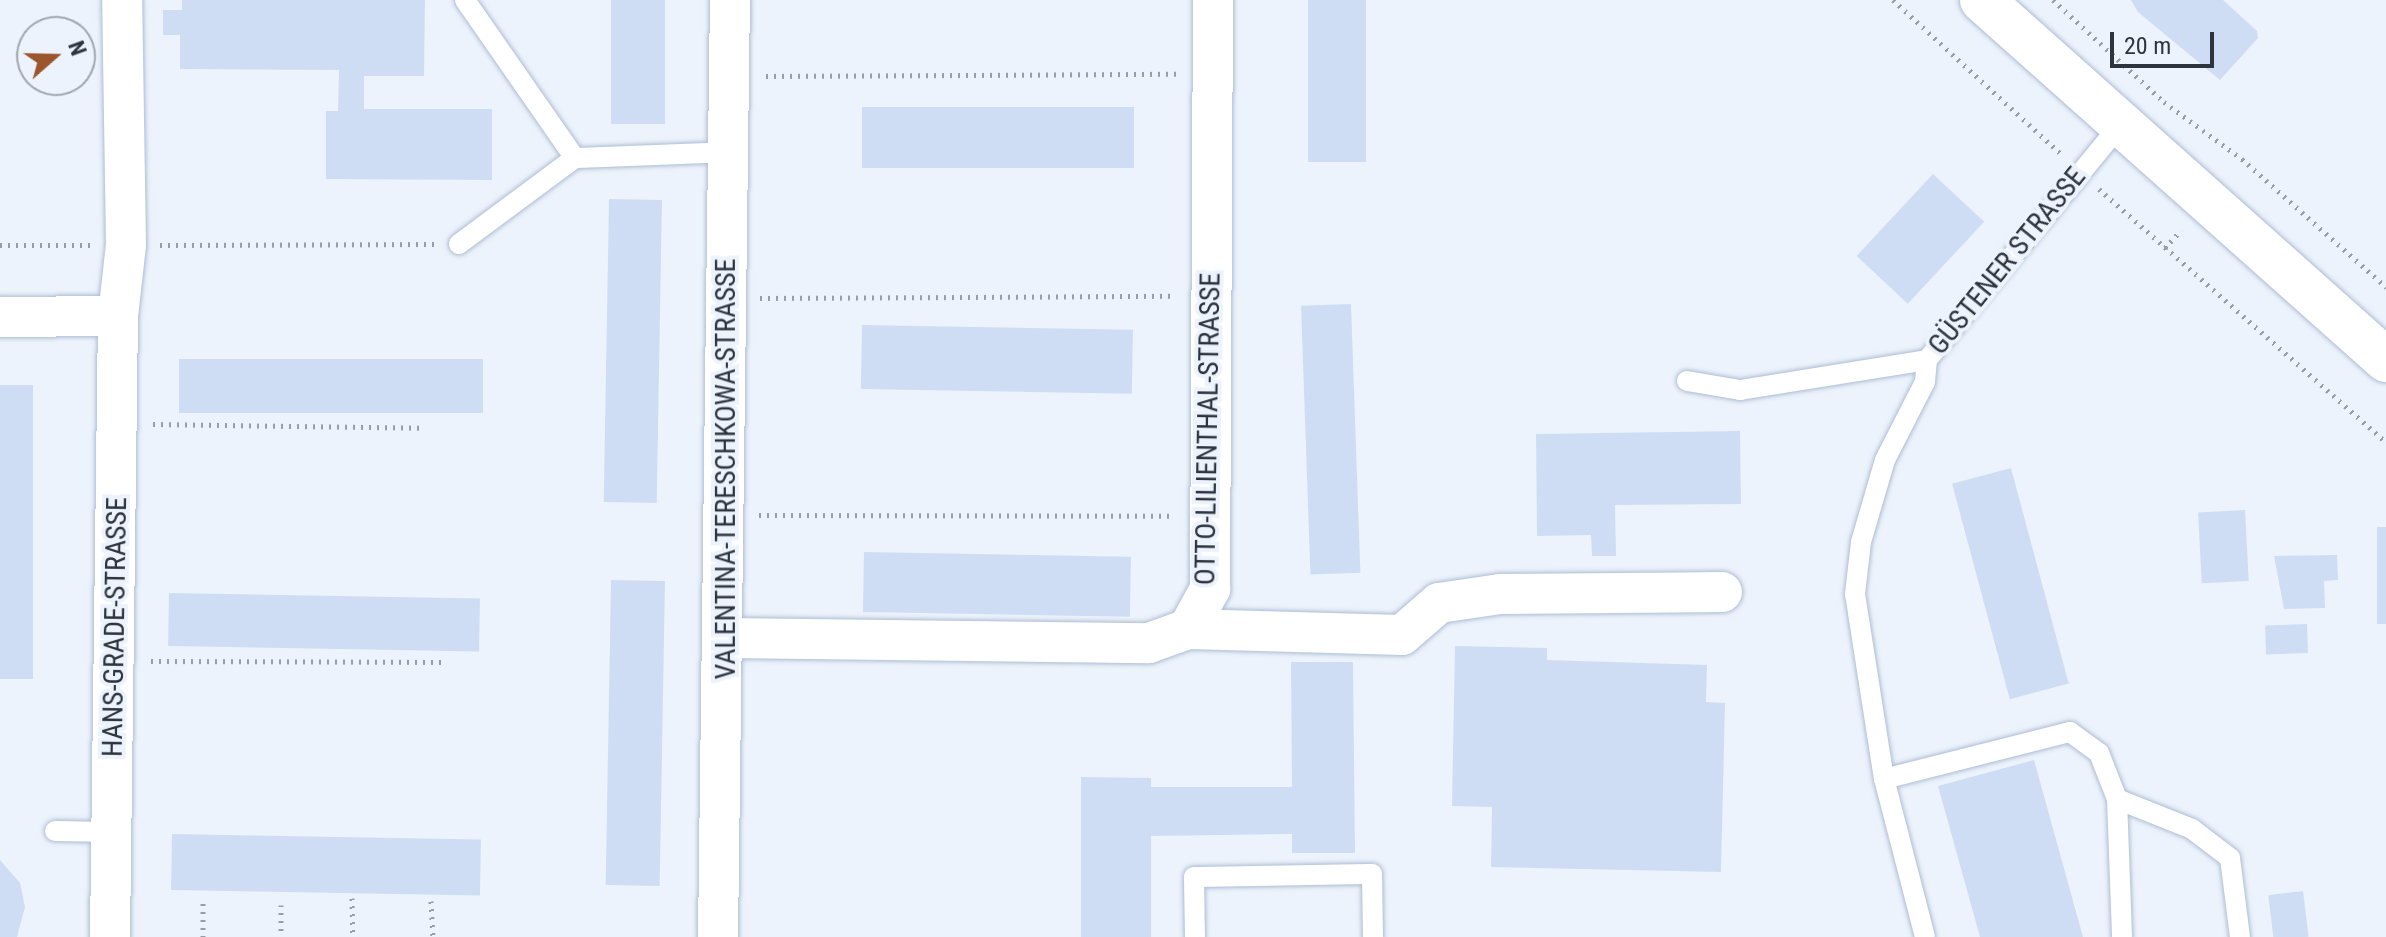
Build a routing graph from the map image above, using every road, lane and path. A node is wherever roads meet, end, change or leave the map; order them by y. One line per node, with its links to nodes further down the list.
1 (122, 0): 16 (street, HANS-GRADE-STRASSE)
2 (465, 0): 12 (lane)
3 (730, 0): 9 (street, VALENTINA-TERESCHKOWA-STRASSE)
4 (1213, 0): 8 (street, OTTO-LILIENTHAL-STRASSE)
5 (1893, 0): 13 (path)
6 (1982, 0): 10 (main road)
7 (2053, 0): 17 (path)
8 (1213, 74): 9 (path); 18 (street, OTTO-LILIENTHAL-STRASSE)
9 (730, 76): 11 (street, VALENTINA-TERESCHKOWA-STRASSE)
10 (2121, 124): 13 (lane, GÜSTENER STRASSE); 23 (main road)
11 (729, 152): 12 (lane); 19 (street, VALENTINA-TERESCHKOWA-STRASSE)
12 (575, 158): 14 (lane)
13 (2079, 172): 22 (lane, GÜSTENER STRASSE); 27 (path)
14 (459, 244): 16 (path)
15 (0, 245): 16 (path)
16 (126, 245): 20 (street, HANS-GRADE-STRASSE)
17 (2386, 287)
18 (1211, 296): 19 (path); 29 (street, OTTO-LILIENTHAL-STRASSE)
19 (728, 298): 28 (street, VALENTINA-TERESCHKOWA-STRASSE)
20 (118, 316): 21 (street); 25 (street, HANS-GRADE-STRASSE)
21 (0, 317)
22 (1927, 360): 24 (lane, GÜSTENER STRASSE); 35 (lane)
23 (2386, 360)
24 (1687, 381)
25 (118, 423): 26 (path); 33 (street, HANS-GRADE-STRASSE)
26 (424, 428)
27 (2386, 442)
28 (726, 515): 29 (path); 32 (street, VALENTINA-TERESCHKOWA-STRASSE)
29 (1210, 516): 31 (street, OTTO-LILIENTHAL-STRASSE)
30 (1722, 592): 31 (street)
31 (1188, 629): 32 (street)
32 (726, 638): 48 (street, VALENTINA-TERESCHKOWA-STRASSE)
33 (115, 661): 34 (path); 38 (street, HANS-GRADE-STRASSE)
34 (442, 662)
35 (1884, 779): 36 (lane); 51 (lane)
36 (2117, 799): 52 (lane); 53 (lane)
37 (55, 831): 38 (lane)
38 (112, 832): 43 (street, HANS-GRADE-STRASSE)
39 (203, 898): 44 (path)
40 (352, 898): 46 (path)
41 (431, 901): 47 (path)
42 (281, 905): 45 (path)
43 (110, 937)
44 (203, 937)
45 (281, 937)
46 (353, 937)
47 (433, 937)
48 (718, 937)
49 (1195, 937): 50 (lane)
50 (1373, 937)
51 (1925, 937)
52 (2122, 937)
53 (2240, 937)

